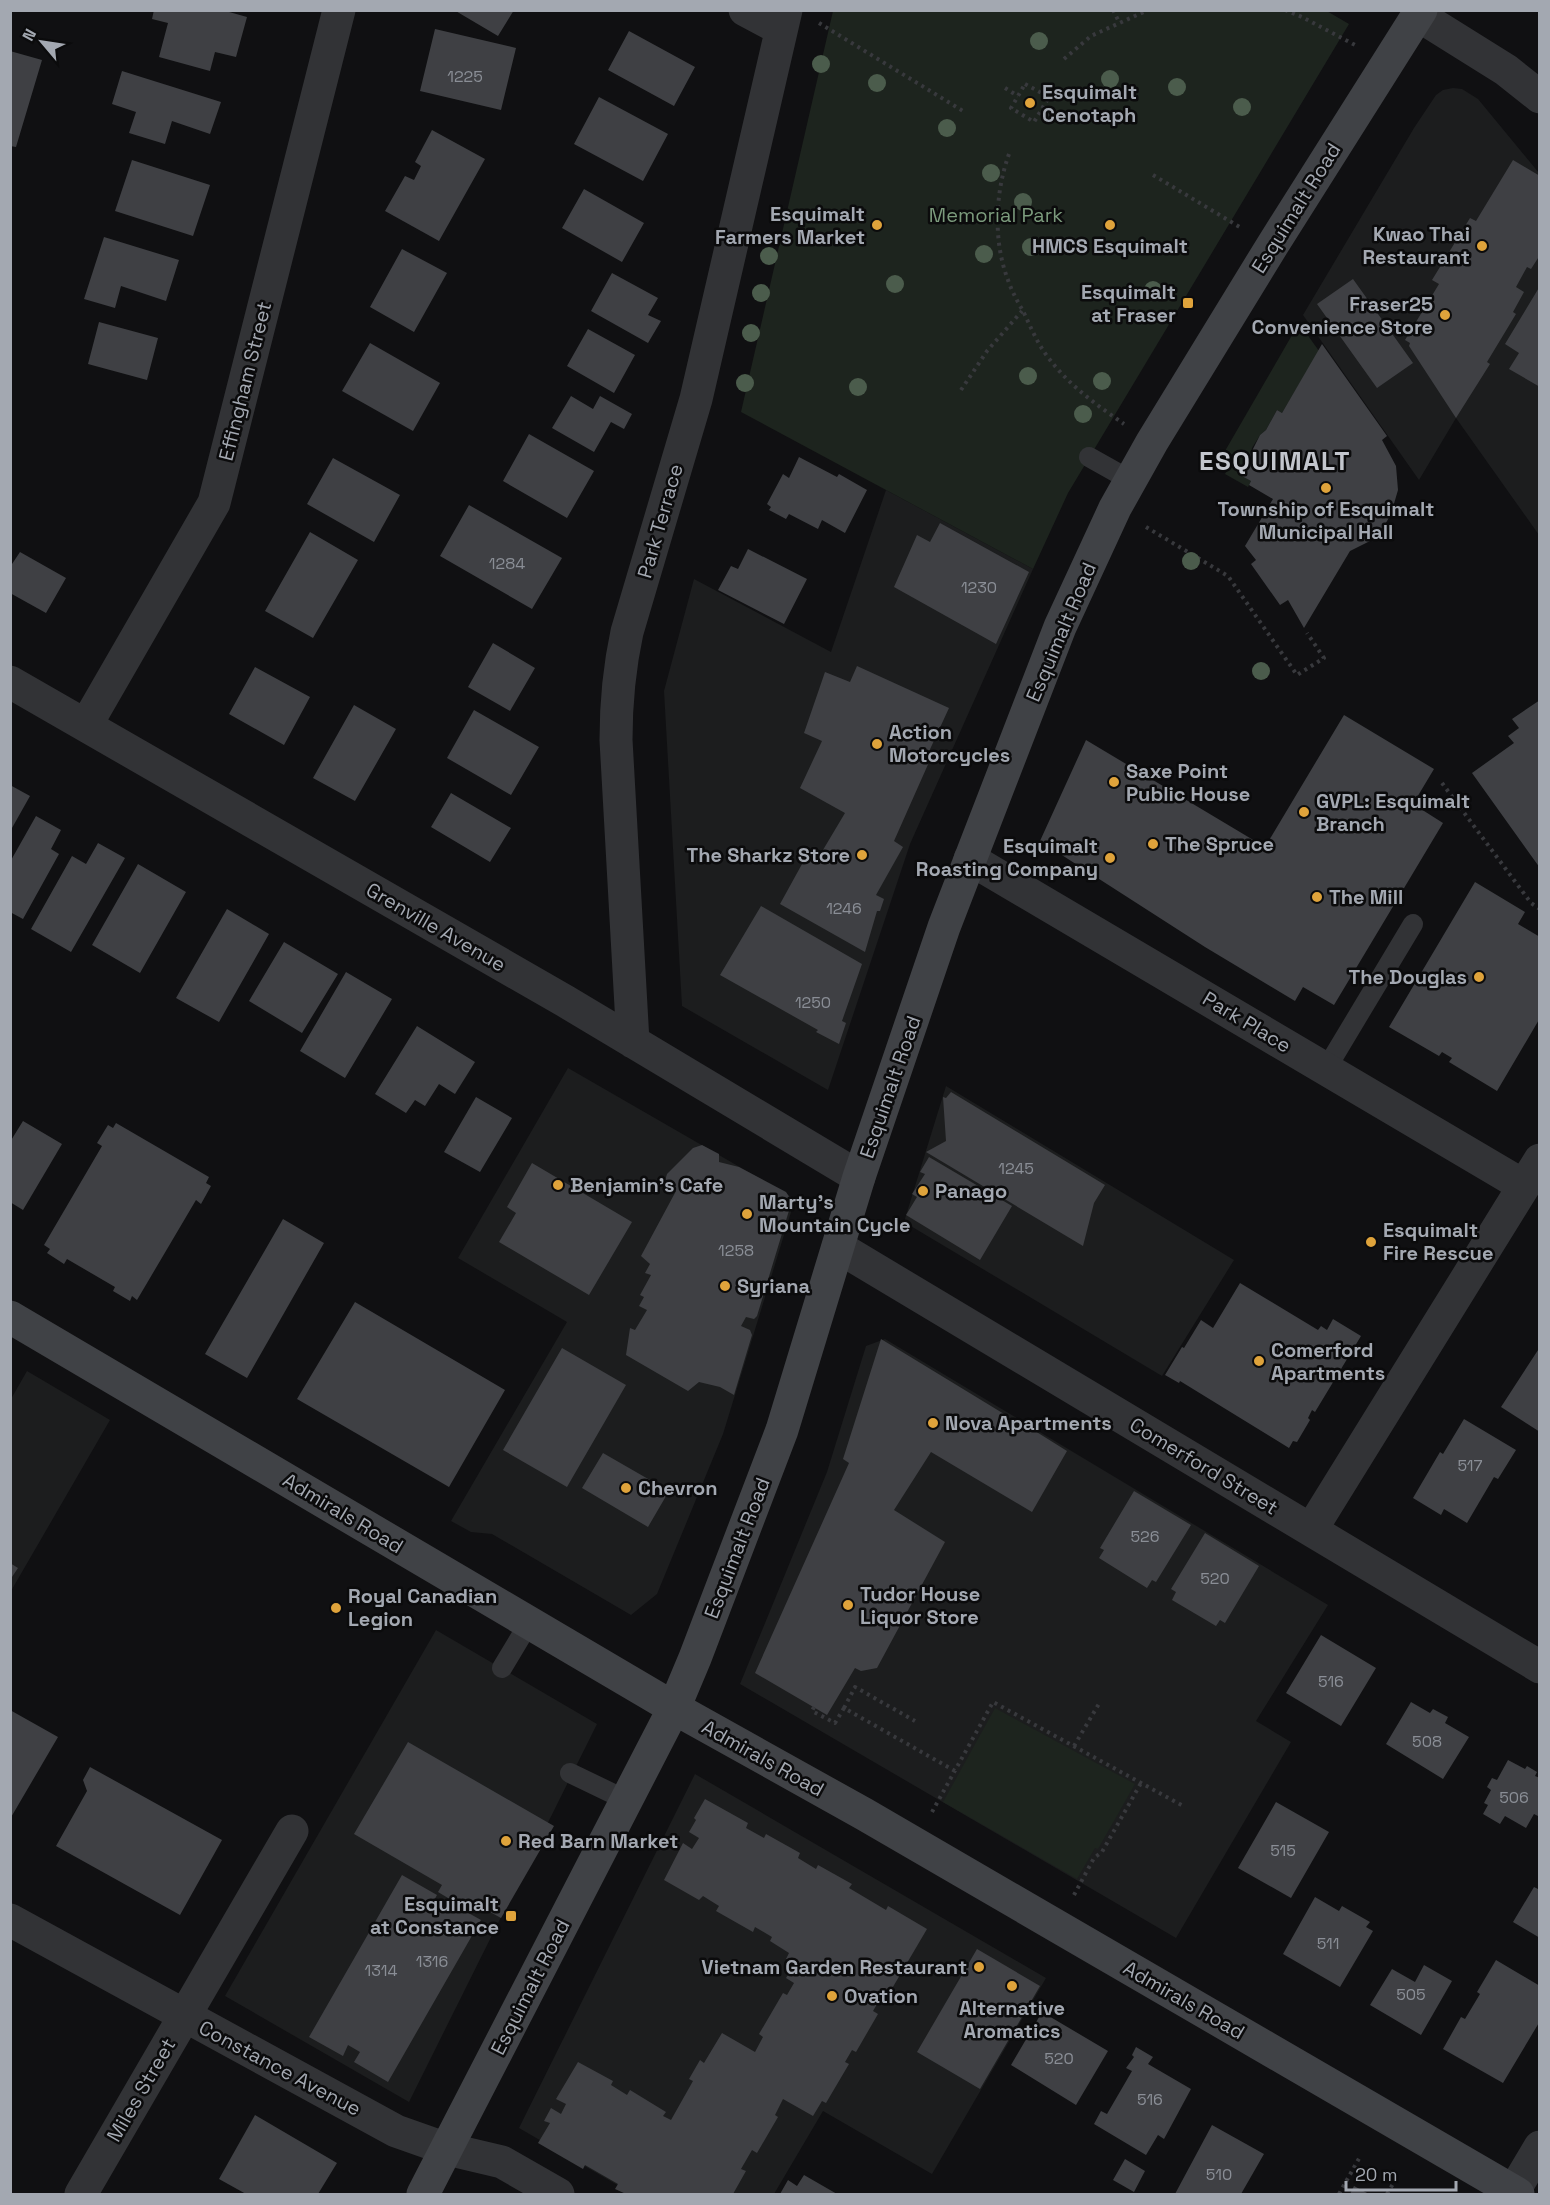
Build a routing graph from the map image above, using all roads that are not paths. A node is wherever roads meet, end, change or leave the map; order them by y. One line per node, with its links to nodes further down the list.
1 (339, 10): 9 (street, Effingham Street)
2 (745, 10): 4 (street)
3 (1419, 13): 5 (street); 7 (main road, Esquimalt Road)
4 (794, 19): 12 (street, Park Terrace)
5 (1539, 97)
6 (1089, 457): 7 (lane)
7 (1122, 494): 10 (main road, Esquimalt Road)
8 (10, 682): 9 (street, Grenville Avenue)
9 (86, 725): 12 (street, Grenville Avenue)
10 (970, 859): 13 (street, Park Place); 15 (main road, Esquimalt Road)
11 (1413, 924): 13 (lane)
12 (633, 1042): 15 (street, Grenville Avenue)
13 (1326, 1069): 14 (street, Park Place)
14 (1532, 1173): 18 (street)
15 (859, 1177): 16 (main road, Esquimalt Road)
16 (838, 1247): 18 (street, Comerford Street); 22 (main road, Esquimalt Road)
17 (10, 1317): 19 (main road, Admirals Road)
18 (1311, 1530): 20 (street, Comerford Street)
19 (529, 1623): 21 (lane); 22 (main road, Admirals Road)
20 (1539, 1667)
21 (502, 1668)
22 (674, 1708): 24 (main road, Esquimalt Road); 33 (main road, Admirals Road)
23 (570, 1773): 24 (lane)
24 (626, 1800): 29 (main road, Esquimalt Road)
25 (292, 1831): 27 (street, Miles Street)
26 (10, 1920): 27 (street, Constance Avenue)
27 (184, 2016): 29 (street, Constance Avenue); 30 (street, Miles Street)
28 (1539, 2147): 33 (street)
29 (447, 2149): 31 (main road, Esquimalt Road); 32 (street, Constance Avenue)
30 (81, 2194)
31 (423, 2194)
32 (558, 2194)
33 (1514, 2194)

